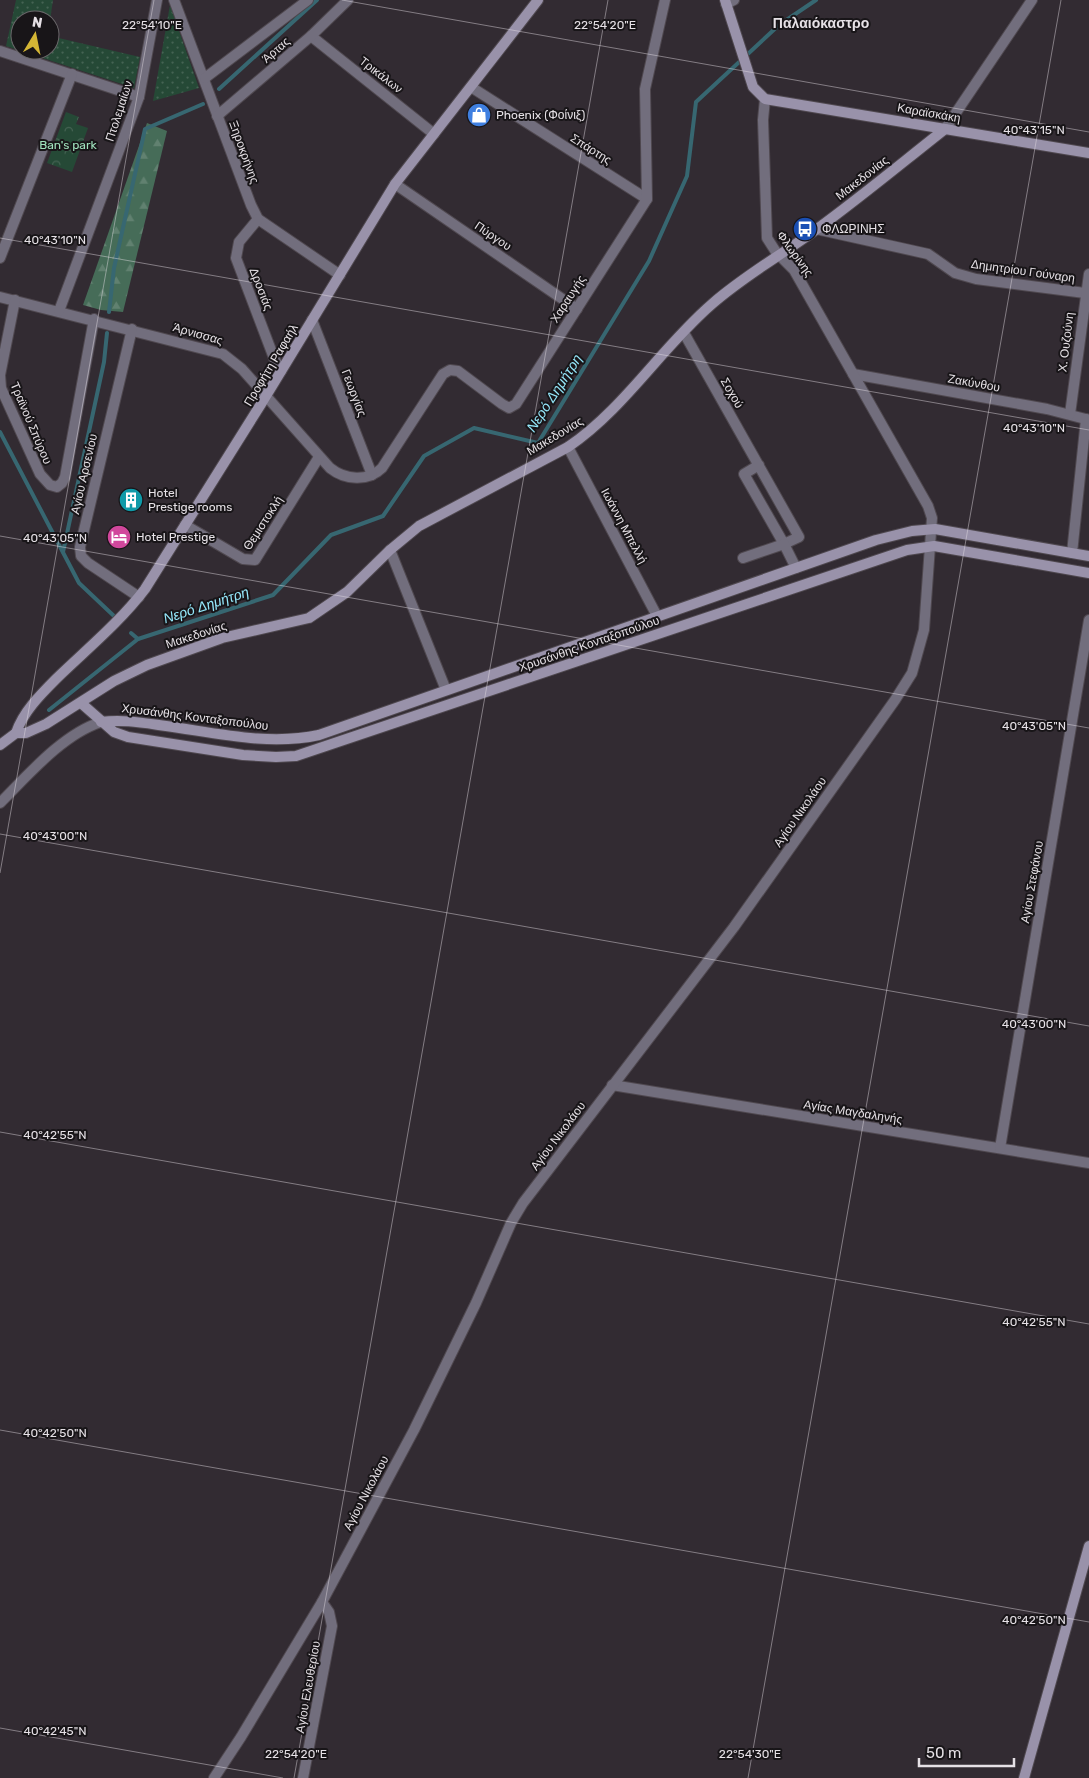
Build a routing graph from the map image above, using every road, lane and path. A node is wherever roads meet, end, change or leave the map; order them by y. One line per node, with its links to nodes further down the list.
1 (157, 0): 14 (street, Πτολεμαίων)
2 (174, 0): 12 (street, Ξηροκρήνης)
3 (308, 0): 12 (street, Άρτας)
4 (348, 0): 9 (street, Άρτας)
5 (538, 0): 13 (street, Προφήτη Ραφαήλ)
6 (665, 0): 21 (street)
7 (1032, 0): 17 (street, Μακεδονίας)
8 (728, 1): 15 (street)
9 (311, 36): 16 (street, Άρτας); 18 (street, Τρικάλων)
10 (0, 51): 11 (street)
11 (72, 74): 14 (street); 25 (street)
12 (205, 78): 16 (street, Ξηροκρήνης)
13 (471, 87): 18 (street, Προφήτη Ραφαήλ); 21 (street, Σπάρτης)
14 (139, 97): 32 (street, Πτολεμαίων)
15 (765, 99): 17 (street, Καραϊσκάκη); 24 (street, Φλωρίνης)
16 (218, 116): 22 (street, Ξηροκρήνης)
17 (945, 129): 19 (street, Καραϊσκάκη); 23 (street, Μακεδονίας)
18 (434, 134): 20 (street, Προφήτη Ραφαήλ)
19 (1089, 153)
20 (395, 184): 27 (street, Προφήτη Ραφαήλ); 31 (street, Πύργου)
21 (647, 199): 31 (street, Χαραυγής)
22 (258, 219): 27 (street); 38 (street, Δροσιάς)
23 (816, 230): 24 (street, Μακεδονίας); 28 (street, Δημητρίου Γούναρη)
24 (778, 255): 37 (street, Μακεδονίας); 39 (street, Φλωρίνης)
25 (0, 258)
26 (1089, 274): 28 (street, Χ. Ουζούνη)
27 (340, 275): 35 (street, Προφήτη Ραφαήλ)
28 (1086, 293): 33 (street, Χ. Ουζούνη)
29 (0, 297): 30 (street, Άρνισσας)
30 (15, 300): 32 (street, Άρνισσας); 34 (street, Τραϊνού Σπύρου)
31 (577, 309): 46 (street, Χαραυγής)
32 (59, 311): 34 (street, Άρνισσας)
33 (1086, 311): 41 (street, Χ. Ουζούνη)
34 (94, 319): 36 (street, Άρνισσας)
35 (312, 320): 38 (street, Προφήτη Ραφαήλ); 46 (street, Γεωργίας)
36 (132, 329): 40 (street, Άρνισσας); 57 (street, Αγίου Αρσενίου)
37 (684, 332): 43 (street, Μακεδονίας); 45 (street, Σοχού)
38 (281, 371): 40 (street, Προφήτη Ραφαήλ)
39 (853, 374): 41 (street, Ζακύνθου); 48 (street, Φλωρίνης)
40 (265, 398): 44 (street, Άρνισσας); 47 (street, Προφήτη Ραφαήλ)
41 (1070, 414): 42 (street, Ζακύνθου)
42 (1087, 420): 52 (street)
43 (568, 447): 51 (street, Μακεδονίας); 58 (street, Ιωάννη Μπελλή)
44 (319, 457): 46 (street, Άρνισσας); 47 (street, Θεμιστοκλή)
45 (759, 465): 49 (street); 49 (street, Σοχού)
46 (372, 475)
47 (185, 525): 57 (street, Προφήτη Ραφαήλ)
48 (932, 529): 50 (street, Αγίου Νικολάου); 52 (street, Χρυσάνθης Κονταξοπούλου); 55 (street, Χρυσάνθης Κονταξοπούλου)
49 (784, 544): 54 (street); 55 (street)
50 (930, 546): 56 (street, Χρυσάνθης Κονταξοπούλου); 62 (street, Χρυσάνθης Κονταξοπούλου); 66 (street, Αγίου Νικολάου)
51 (390, 550): 60 (street); 61 (street, Μακεδονίας)
52 (1072, 553): 53 (street, Χρυσάνθης Κονταξοπούλου)
53 (1089, 556)
54 (743, 558)
55 (796, 568): 58 (street, Χρυσάνθης Κονταξοπούλου)
56 (1089, 573)
57 (139, 597): 63 (street, Προφήτη Ραφαήλ)
58 (657, 616): 60 (street, Χρυσάνθης Κονταξοπούλου)
59 (1089, 620): 67 (street, Αγίου Στεφάνου)
60 (446, 690): 62 (street, Χρυσάνθης Κονταξοπούλου)
61 (81, 703): 62 (street, Χρυσάνθης Κονταξοπούλου); 63 (street, Μακεδονίας)
62 (101, 722): 65 (street)
63 (16, 733): 64 (street)
64 (0, 745)
65 (0, 803)
66 (612, 1085): 67 (street, Αγίας Μαγδαληνής); 70 (street, Αγίου Νικολάου)
67 (1000, 1148): 68 (street, Αγίας Μαγδαληνής)
68 (1089, 1163)
69 (1089, 1546): 73 (street)
70 (322, 1602): 71 (street, Αγίου Νικολάου); 72 (street, Αγίου Ελευθερίου)
71 (214, 1778)
72 (303, 1778)
73 (1024, 1778)

